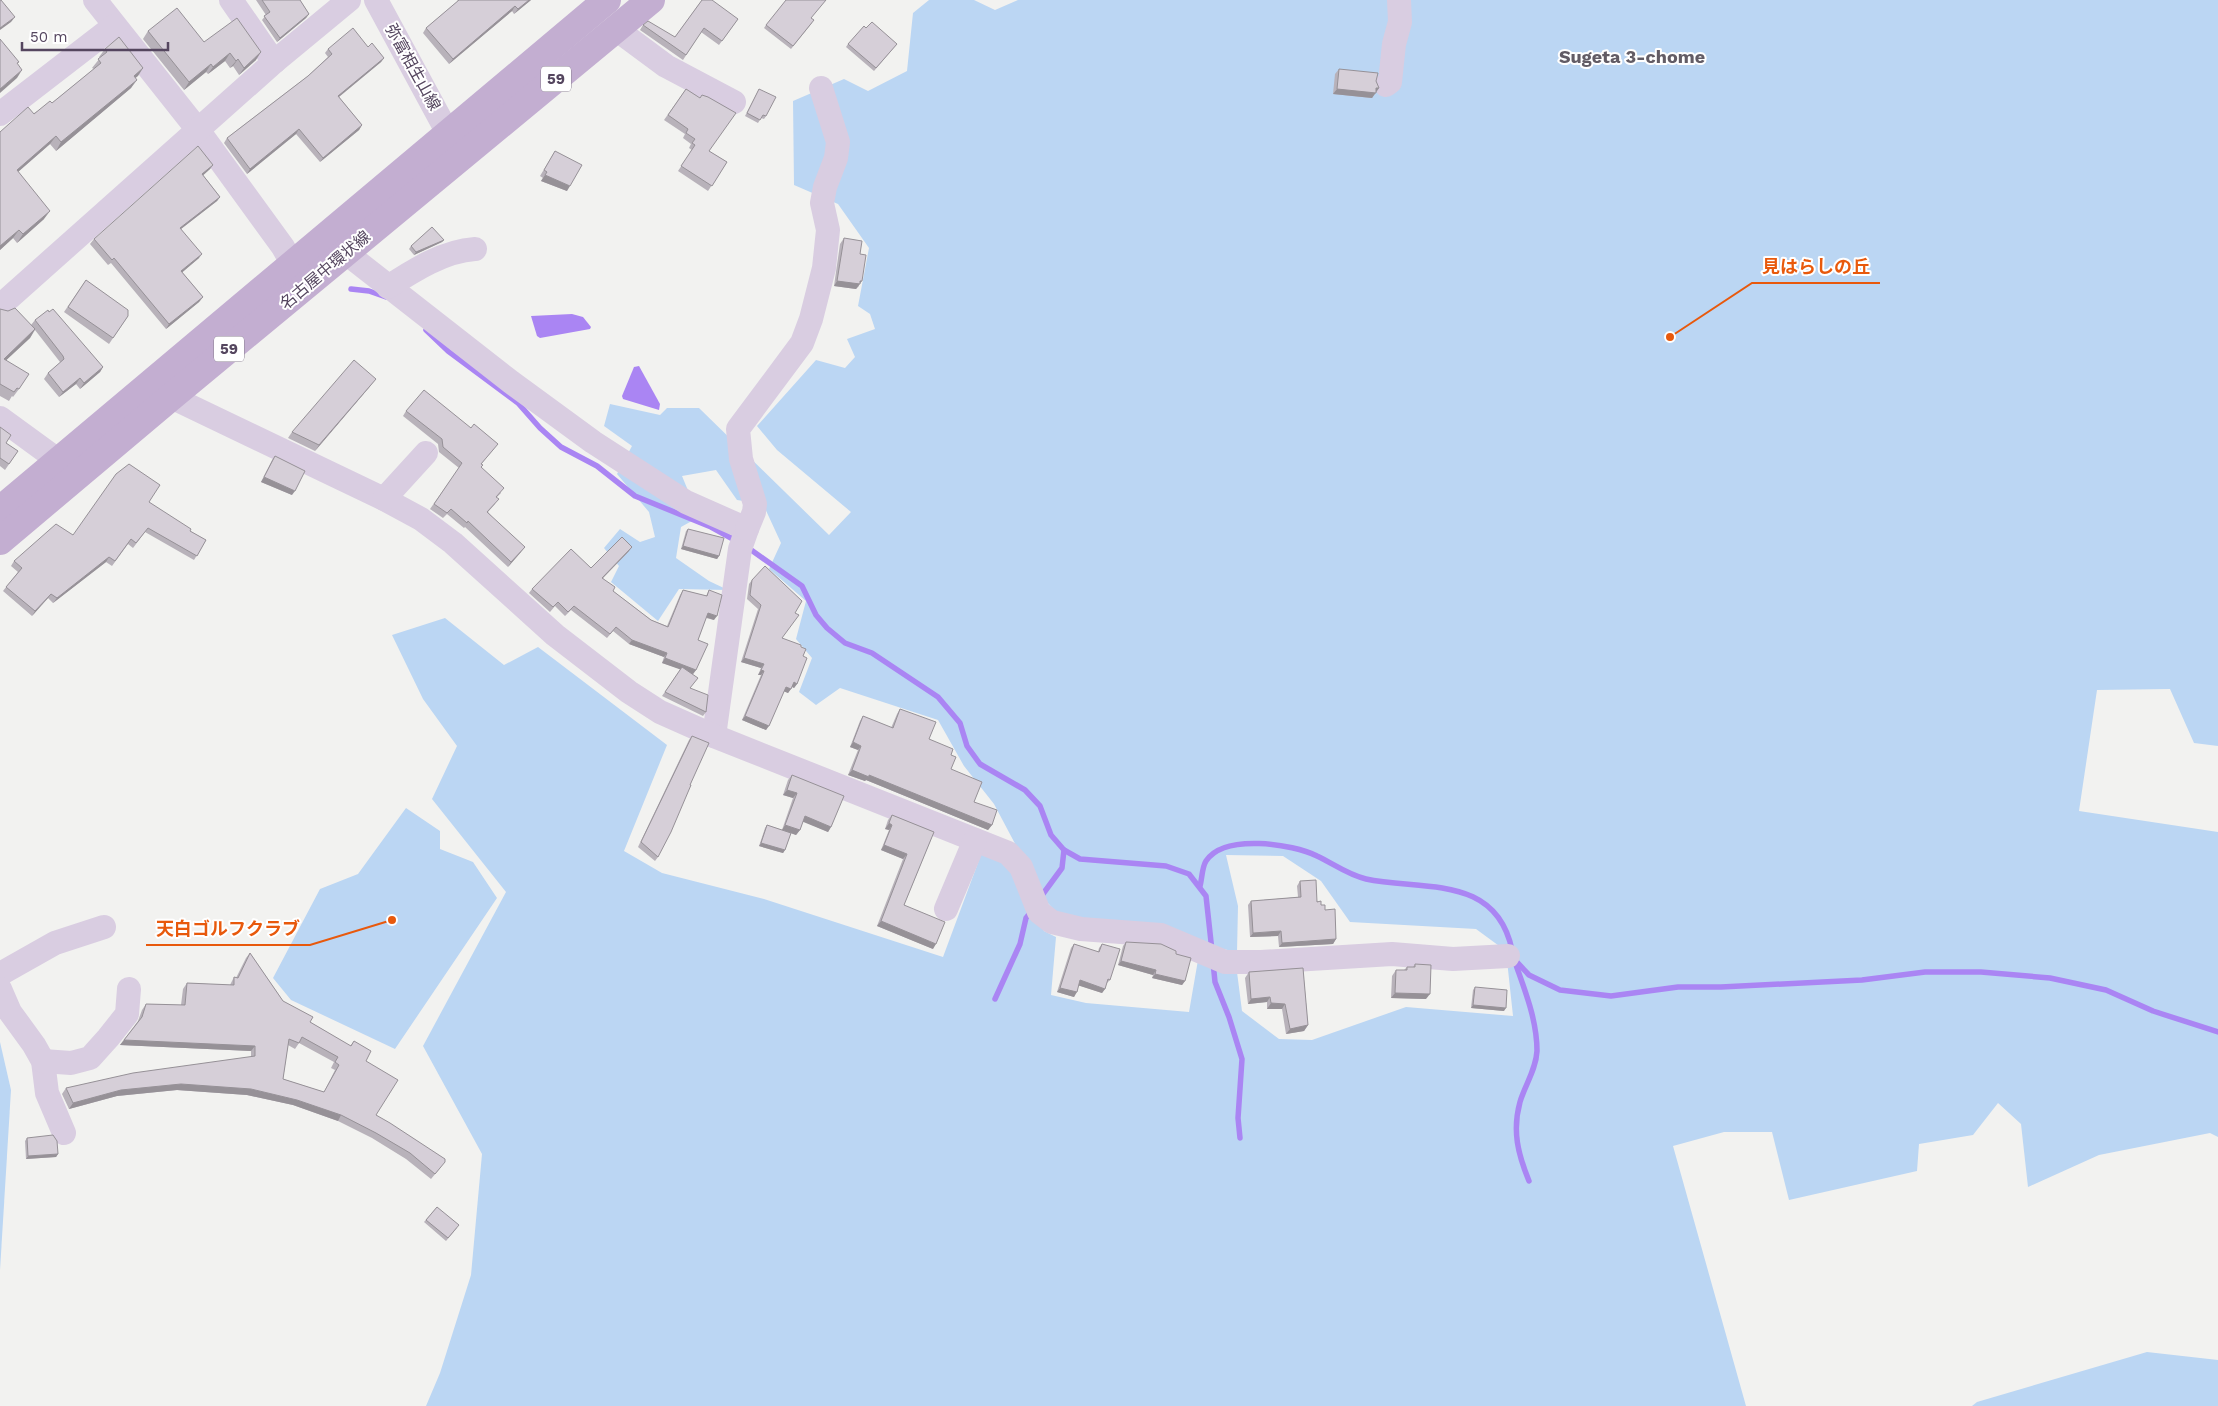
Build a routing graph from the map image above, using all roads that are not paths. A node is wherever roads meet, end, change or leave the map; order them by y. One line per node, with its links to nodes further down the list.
1 (95, 0): 8 (street)
2 (231, 0): 10 (street)
3 (349, 0): 10 (street)
4 (376, 0): 16 (street, 弥富相生山線)
5 (608, 0): 16 (main road, 名古屋中環状線 / 59)
6 (651, 0): 9 (main road, 名古屋中環状線 / 59)
7 (1399, 0): 11 (street)
8 (114, 26): 14 (street); 15 (street)
9 (616, 29): 13 (street); 16 (main road, 名古屋中環状線 / 59)
10 (274, 62): 15 (street)
11 (1386, 85)
12 (821, 88): 28 (street)
13 (734, 102)
14 (0, 114)
15 (198, 130): 19 (street); 21 (street)
16 (455, 146): 18 (main road, 名古屋中環状線 / 59); 19 (main road, 名古屋中環状線 / 59)
17 (474, 250): 20 (street)
18 (346, 253): 20 (street); 22 (main road, 名古屋中環状線 / 59)
19 (293, 264): 25 (main road, 名古屋中環状線 / 59)
20 (388, 287): 28 (street)
21 (0, 306)
22 (171, 397): 26 (street); 29 (main road, 名古屋中環状線 / 59)
23 (0, 418): 25 (street)
24 (426, 453): 26 (street)
25 (60, 461): 27 (main road, 名古屋中環状線 / 59)
26 (384, 499): 30 (street)
27 (0, 510)
28 (747, 529): 30 (street)
29 (0, 541)
30 (714, 736): 31 (street)
31 (975, 840): 32 (street); 34 (street)
32 (946, 909)
33 (104, 927): 35 (street)
34 (1508, 956)
35 (0, 974)
36 (0, 989): 38 (street)
37 (129, 989): 38 (street)
38 (43, 1061): 39 (street)
39 (64, 1133)

